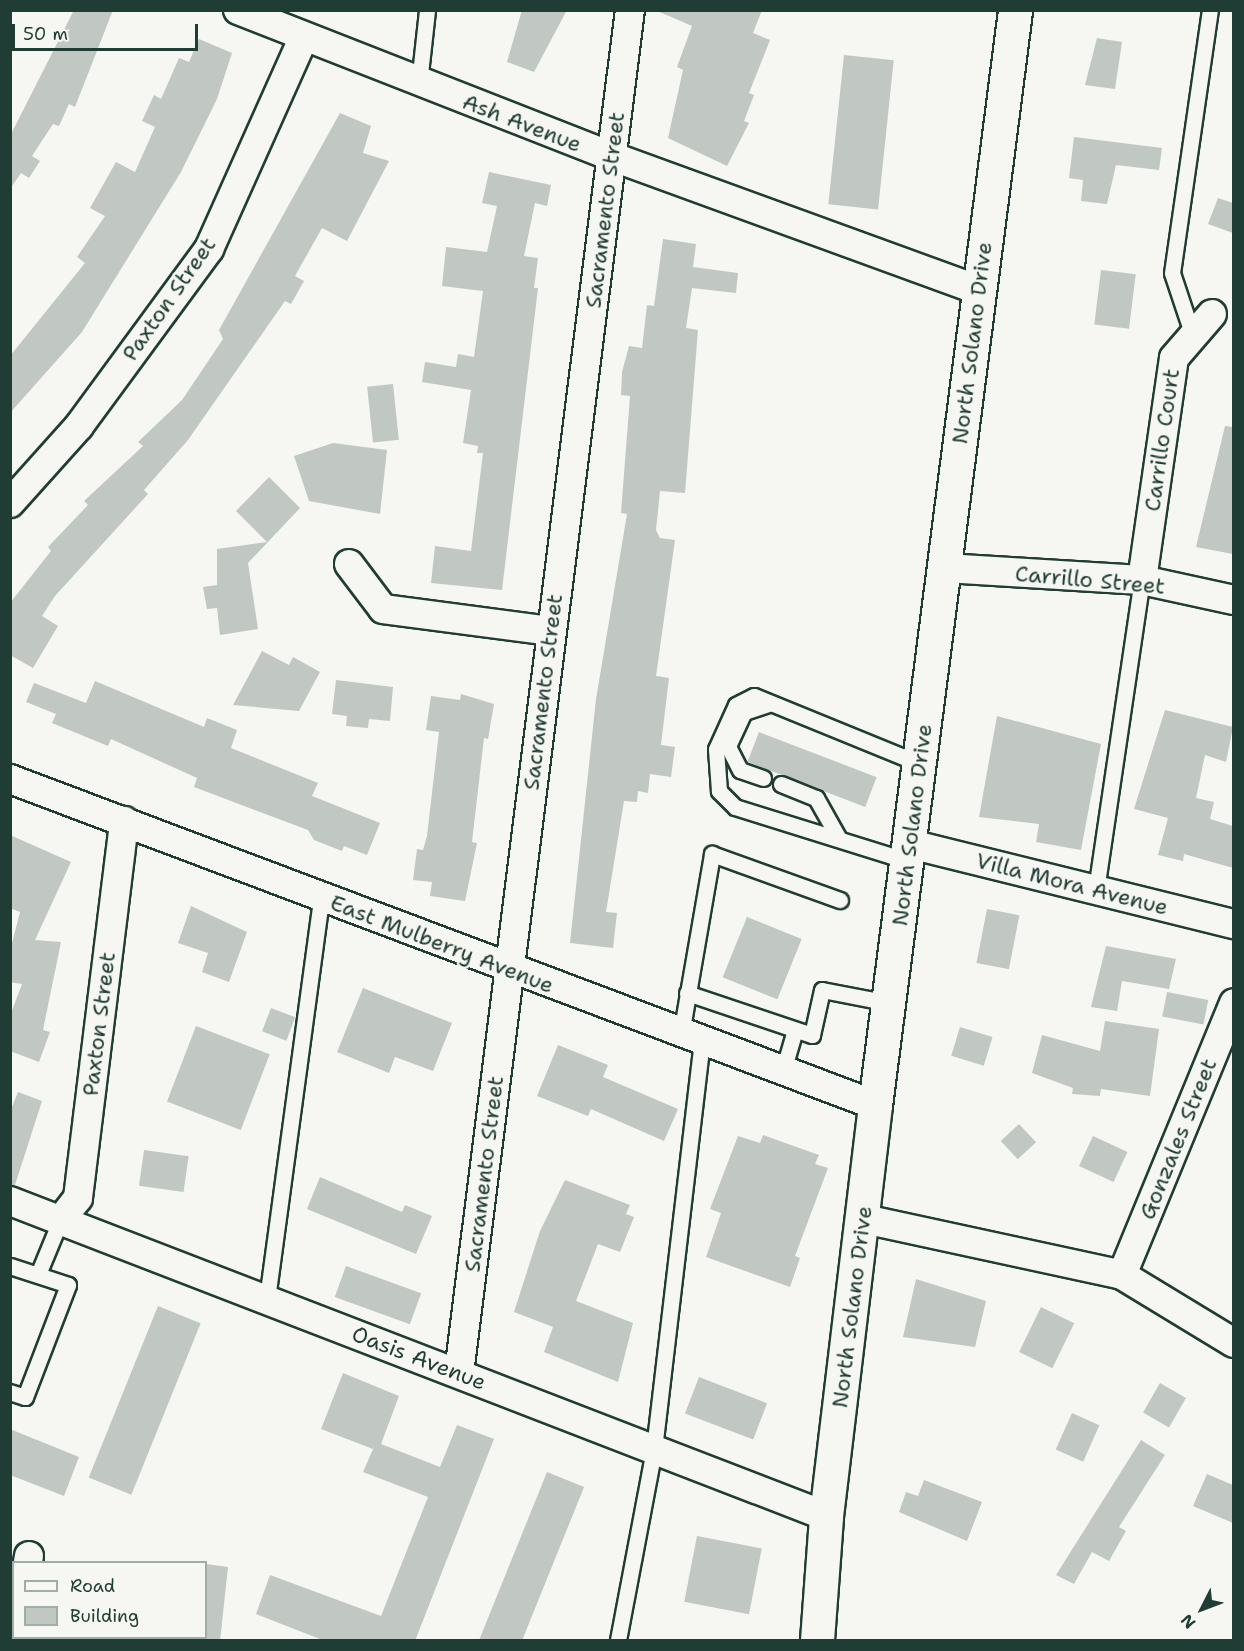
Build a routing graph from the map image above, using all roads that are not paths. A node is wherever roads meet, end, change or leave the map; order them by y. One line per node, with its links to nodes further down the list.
1 (238, 10): 6 (street, Ash Avenue)
2 (427, 10): 7 (lane)
3 (630, 10): 8 (street, Sacramento Street)
4 (1015, 10): 9 (main road, North Solano Drive)
5 (1210, 10): 11 (lane)
6 (303, 39): 7 (street, Ash Avenue); 12 (street, Paxton Street)
7 (419, 83): 8 (street, Ash Avenue)
8 (613, 157): 9 (street, Ash Avenue); 17 (street, Sacramento Street)
9 (978, 290): 14 (main road, North Solano Drive)
10 (1212, 314): 11 (street, Carrillo Court)
11 (1193, 336): 15 (street, Carrillo Court)
12 (10, 503)
13 (349, 564): 17 (street)
14 (945, 568): 15 (street, Carrillo Street); 19 (main road, North Solano Drive)
15 (1142, 580): 16 (street, Carrillo Street); 26 (lane)
16 (1233, 600)
17 (550, 631): 30 (street, Sacramento Street)
18 (772, 704): 19 (lane); 20 (lane); 24 (lane)
19 (921, 764): 25 (main road, North Solano Drive)
20 (763, 777)
21 (10, 779): 23 (street, East Mulberry Avenue)
22 (781, 784): 24 (lane)
23 (124, 821): 27 (street, East Mulberry Avenue); 40 (street, Paxton Street)
24 (838, 837): 25 (lane)
25 (909, 853): 26 (street, Villa Mora Avenue); 32 (main road, North Solano Drive)
26 (1096, 890): 29 (street, Villa Mora Avenue)
27 (321, 898): 30 (street, East Mulberry Avenue); 44 (lane)
28 (840, 900): 31 (lane)
29 (1233, 924)
30 (510, 972): 35 (street, East Mulberry Avenue); 46 (street, Sacramento Street)
31 (687, 993): 34 (lane); 35 (lane)
32 (889, 1003): 34 (lane); 37 (main road, North Solano Drive)
33 (1233, 1003): 43 (street, Gonzales Street)
34 (795, 1030): 36 (lane)
35 (692, 1038): 36 (street, East Mulberry Avenue); 48 (lane)
36 (783, 1071): 37 (street, East Mulberry Avenue)
37 (875, 1105): 39 (main road, North Solano Drive)
38 (10, 1201): 40 (street, Oasis Avenue)
39 (864, 1219): 43 (street); 49 (main road, North Solano Drive)
40 (60, 1221): 42 (lane); 44 (street, Oasis Avenue)
41 (10, 1266): 42 (lane)
42 (39, 1272): 47 (lane)
43 (1122, 1275): 45 (street)
44 (267, 1299): 46 (street, Oasis Avenue)
45 (1233, 1343)
46 (459, 1373): 48 (street, Oasis Avenue)
47 (10, 1392)
48 (654, 1449): 49 (street, Oasis Avenue); 50 (lane)
49 (826, 1516): 51 (main road, North Solano Drive)
50 (618, 1641)
51 (817, 1641)

